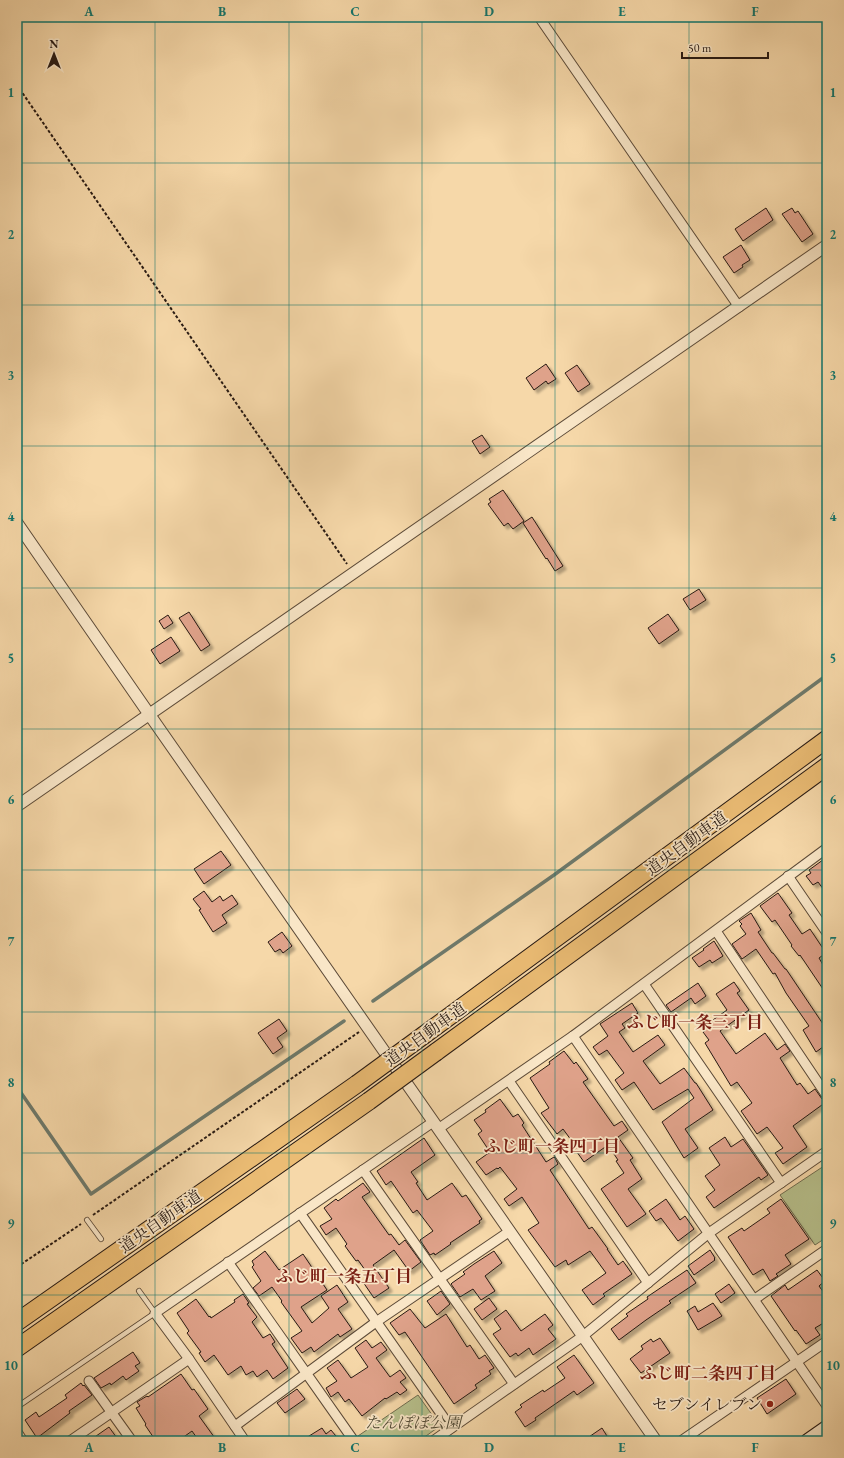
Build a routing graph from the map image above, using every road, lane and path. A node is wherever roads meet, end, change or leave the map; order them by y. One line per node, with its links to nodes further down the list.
1 (539, 17): 4 (street)
2 (17, 85): 6 (path)
3 (827, 245): 4 (street)
4 (739, 307): 6 (street)
5 (17, 524): 7 (street)
6 (354, 574): 7 (street)
7 (149, 714): 10 (street); 16 (street)
8 (827, 739): 37 (highway, 道央自動車道, bridge)
9 (827, 766): 41 (highway, 道央自動車道, bridge)
10 (17, 806)
11 (827, 848): 12 (street)
12 (788, 876): 13 (street); 14 (street)
13 (716, 931): 15 (street); 19 (street)
14 (827, 933)
15 (644, 984): 17 (street); 23 (street)
16 (366, 1026): 20 (street); 25 (path)
17 (573, 1036): 18 (street); 27 (street)
18 (509, 1081): 20 (street); 33 (street)
19 (827, 1096)
20 (436, 1126): 22 (street); 26 (street)
21 (827, 1151): 23 (street)
22 (363, 1170): 24 (street); 32 (street)
23 (781, 1183): 27 (street)
24 (300, 1213): 30 (street); 38 (street)
25 (87, 1220): 28 (lane); 31 (path)
26 (510, 1231): 32 (street); 39 (street)
27 (709, 1233): 33 (street); 35 (street)
28 (101, 1239)
29 (827, 1250): 35 (street)
30 (228, 1262): 36 (street); 44 (street)
31 (17, 1267)
32 (440, 1279): 38 (street); 46 (street)
33 (648, 1283): 39 (street)
34 (139, 1291): 36 (lane)
35 (755, 1299): 43 (street)
36 (155, 1313): 42 (street); 48 (lane)
37 (17, 1322)
38 (376, 1322): 44 (street); 52 (street)
39 (582, 1336): 46 (street); 60 (street)
40 (827, 1341): 43 (street)
41 (17, 1348)
42 (189, 1359): 49 (street); 50 (street)
43 (797, 1361): 47 (street); 61 (street)
44 (307, 1374): 50 (street); 58 (street)
45 (89, 1381): 49 (street)
46 (514, 1384): 52 (street)
47 (827, 1406)
48 (17, 1407)
49 (112, 1412): 55 (street); 56 (street)
50 (235, 1426): 57 (street)
51 (827, 1427): 62 (main road)
52 (451, 1428): 59 (street)
53 (17, 1432): 54 (street)
54 (23, 1441)
55 (70, 1441)
56 (132, 1441)
57 (245, 1441)
58 (354, 1441)
59 (433, 1441)
60 (656, 1441)
61 (681, 1441)
62 (807, 1441)

